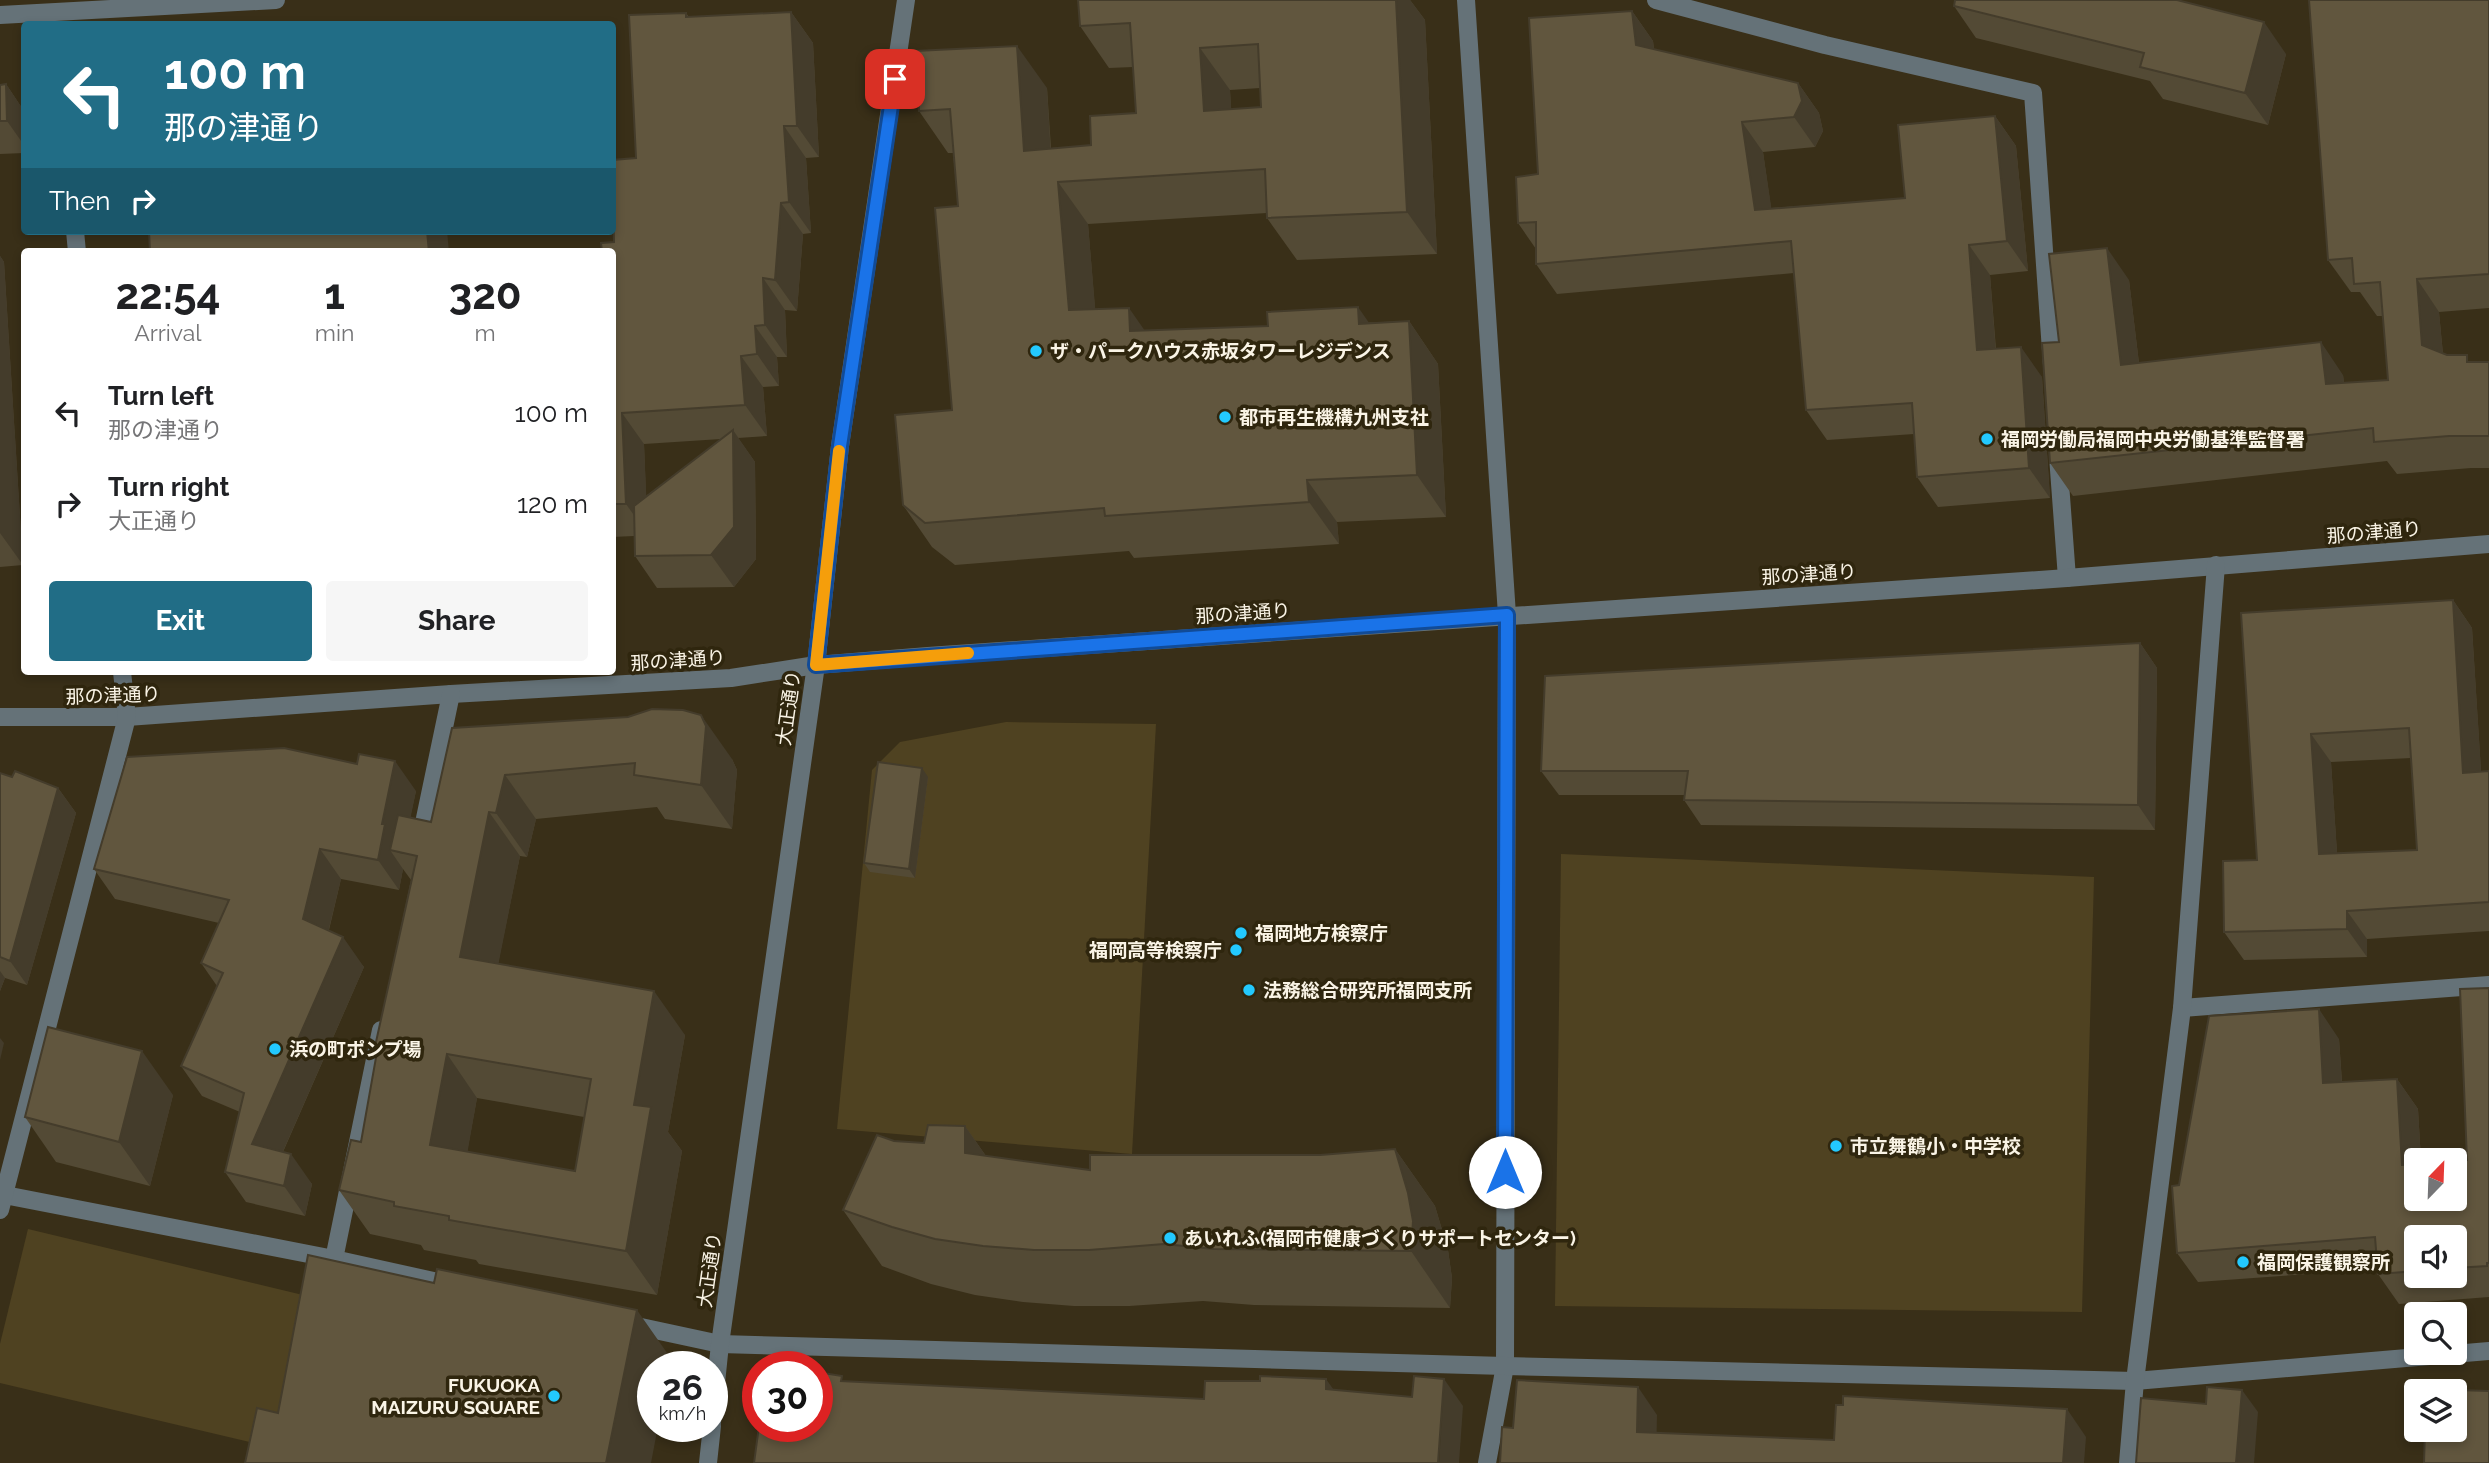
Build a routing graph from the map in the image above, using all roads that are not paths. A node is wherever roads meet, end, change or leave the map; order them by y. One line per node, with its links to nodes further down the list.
1 (276, 0): 6 (street)
2 (906, 0): 13 (street, 大正通り)
3 (1466, 0): 12 (street)
4 (1656, 0): 7 (street)
5 (0, 15): 6 (street)
6 (52, 18)
7 (2053, 381)
8 (2057, 436): 11 (street)
9 (2489, 544): 10 (street, 那の津通り)
10 (2216, 565): 11 (street, 那の津通り); 20 (street)
11 (2067, 578): 12 (street, 那の津通り)
12 (1507, 615): 13 (street, 那の津通り); 29 (street)
13 (816, 665): 15 (street, 那の津通り); 26 (street, 大正通り)
14 (122, 675): 16 (street)
15 (451, 694): 16 (street, 那の津通り); 18 (street)
16 (127, 717): 17 (street, 那の津通り); 22 (street)
17 (0, 718)
18 (417, 856)
19 (2489, 985): 20 (street)
20 (2182, 1008): 30 (street)
21 (384, 1017): 23 (street)
22 (1, 1200): 23 (street)
23 (334, 1259): 24 (street)
24 (467, 1289)
25 (614, 1321): 26 (street)
26 (720, 1344): 27 (street, 大正通り); 29 (street)
27 (719, 1351)
28 (2489, 1351): 30 (street)
29 (1505, 1366): 30 (street); 33 (street)
30 (2135, 1381): 34 (street)
31 (710, 1442): 32 (street, 大正通り)
32 (708, 1463)
33 (1487, 1463)
34 (2128, 1463)

